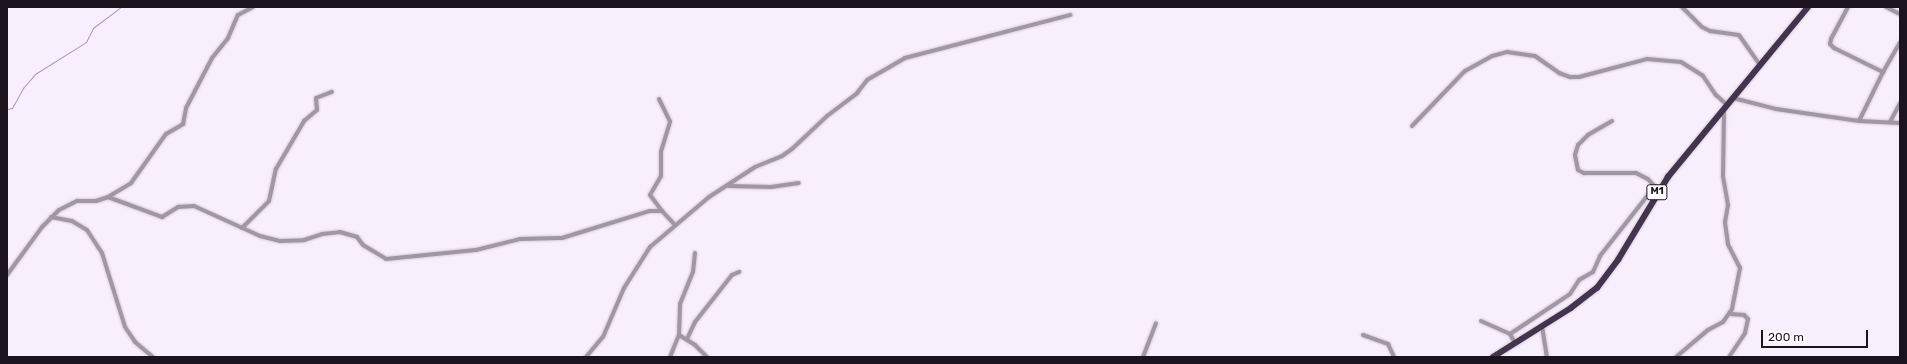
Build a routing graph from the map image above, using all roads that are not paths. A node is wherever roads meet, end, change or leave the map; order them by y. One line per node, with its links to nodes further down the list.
1 (253, 7): 24 (street)
2 (1682, 7): 9 (street)
3 (1808, 7): 9 (highway, M1)
4 (1848, 7): 10 (street)
5 (1886, 7): 6 (street)
6 (1900, 14)
7 (1070, 15): 22 (street)
8 (1900, 42): 10 (street)
9 (1760, 65): 12 (highway, M1)
10 (1883, 72): 17 (street)
11 (332, 92): 28 (street)
12 (1733, 98): 15 (highway, M1); 17 (street)
13 (659, 99): 25 (street)
14 (1900, 103): 18 (street)
15 (1726, 107): 20 (street); 23 (highway, M1); 32 (street)
16 (1612, 121): 23 (street)
17 (1859, 121): 18 (street)
18 (1890, 122): 19 (street)
19 (1900, 123)
20 (1412, 126)
21 (799, 183): 22 (street)
22 (727, 186): 27 (street)
23 (1657, 188): 35 (highway, M1); 36 (street)
24 (108, 197): 26 (street); 28 (street)
25 (662, 212): 27 (street); 28 (street)
26 (51, 217): 31 (street); 41 (street)
27 (676, 225): 42 (street)
28 (242, 228)
29 (696, 253): 37 (street)
30 (739, 272): 39 (street)
31 (7, 275)
32 (1731, 314): 49 (street); 50 (street)
33 (1481, 321): 36 (street)
34 (1156, 323): 45 (street)
35 (1542, 326): 40 (highway, M1); 48 (street)
36 (1510, 334): 40 (street)
37 (679, 335): 39 (street); 43 (street)
38 (1363, 335): 46 (street)
39 (687, 339): 44 (street)
40 (1515, 343): 47 (highway, M1)
41 (153, 357)
42 (586, 357)
43 (670, 357)
44 (707, 357)
45 (1143, 357)
46 (1394, 357)
47 (1493, 357)
48 (1547, 357)
49 (1676, 357)
50 (1729, 357)

